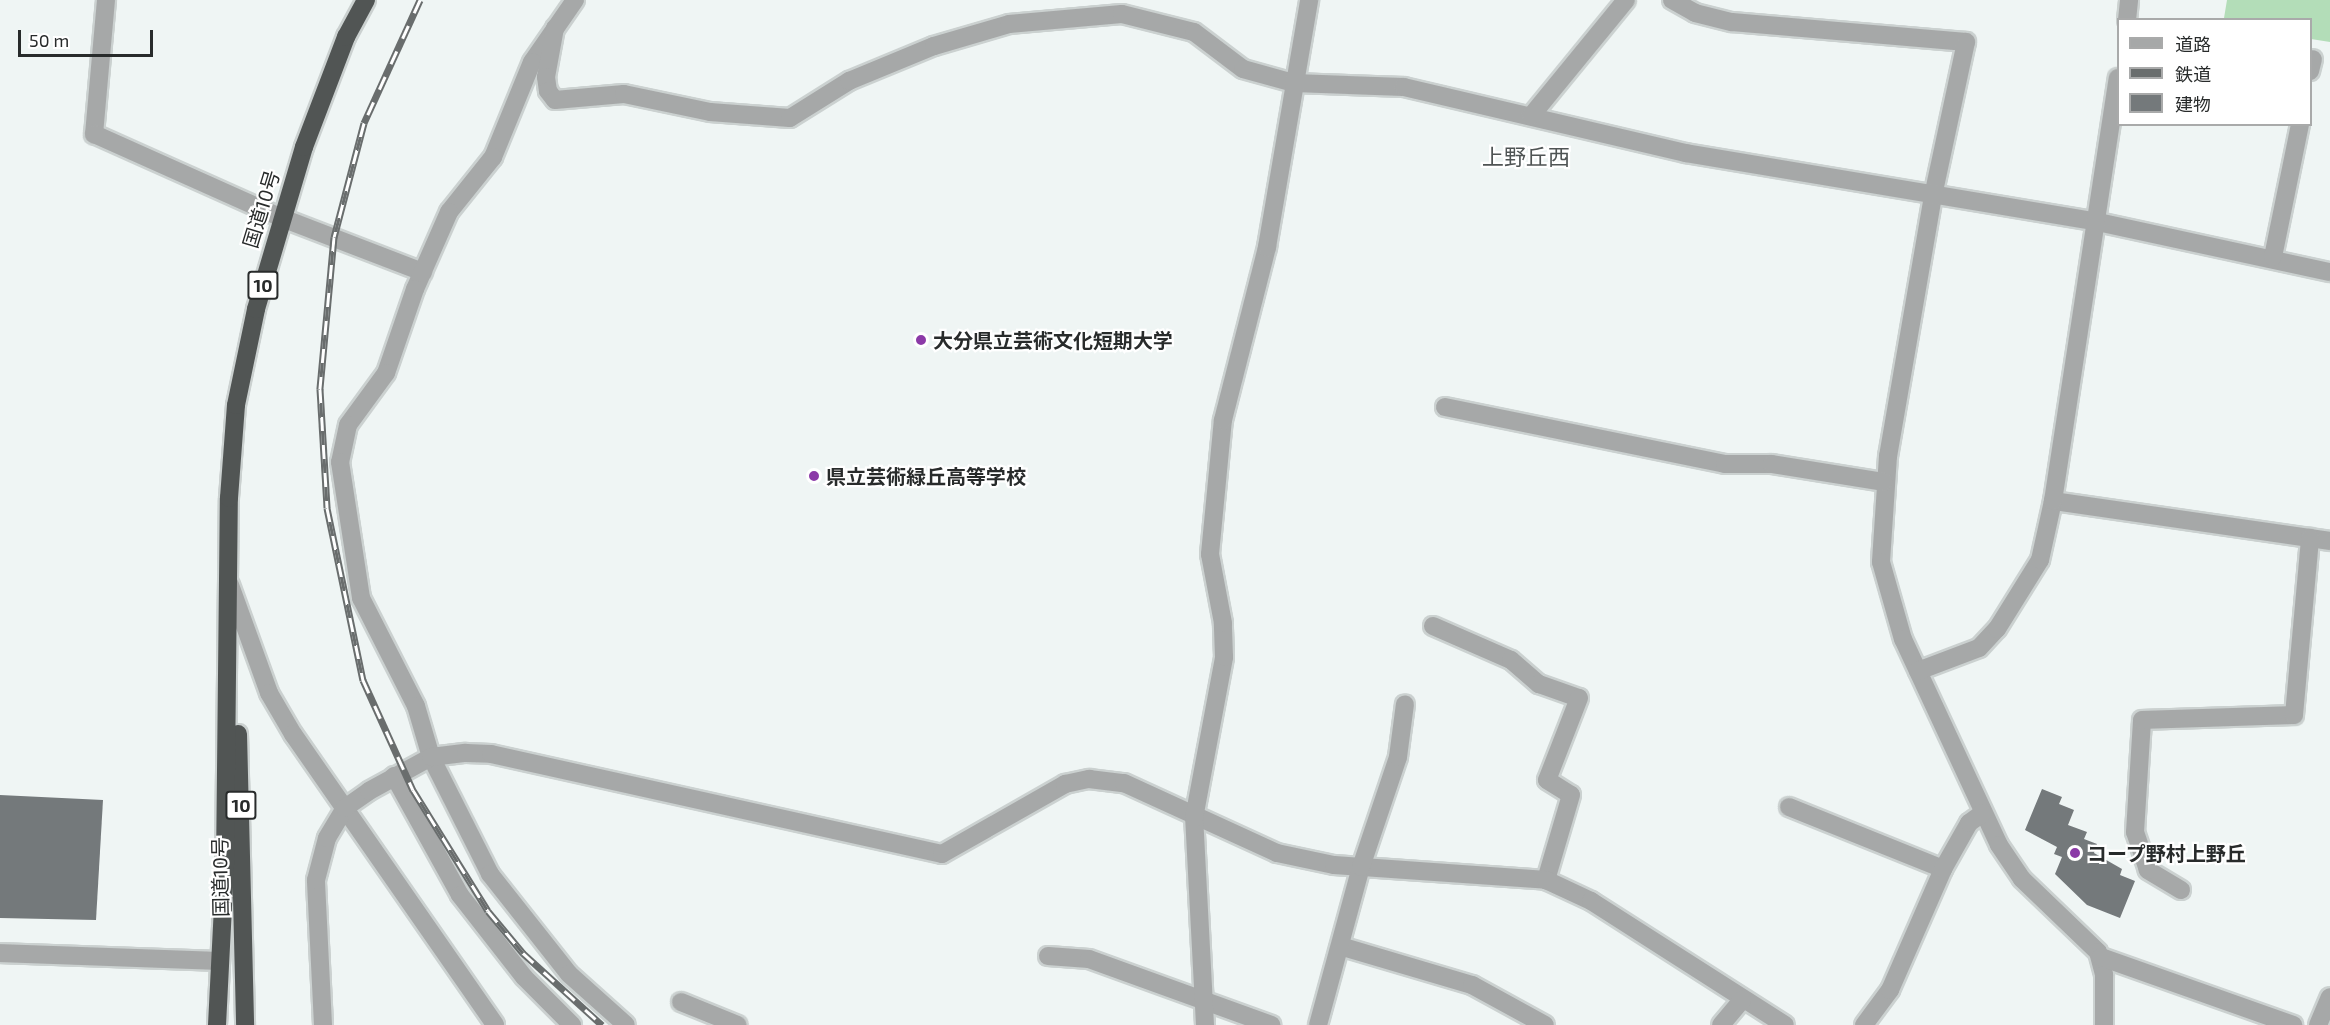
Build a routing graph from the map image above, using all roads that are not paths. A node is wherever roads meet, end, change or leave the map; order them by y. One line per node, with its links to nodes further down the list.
1 (106, 0): 15 (street)
2 (366, 0): 15 (highway, 国道10号 / 10)
3 (575, 0): 9 (street)
4 (1309, 0): 10 (street)
5 (1626, 0): 12 (street)
6 (1672, 0): 14 (street)
7 (2129, 0): 8 (street)
8 (2127, 18)
9 (555, 28): 10 (street); 18 (street)
10 (1294, 83): 12 (street); 34 (street)
11 (2117, 85): 16 (street)
12 (1531, 116): 14 (street)
13 (2300, 126): 17 (street)
14 (1933, 196): 16 (street); 21 (street)
15 (282, 218): 18 (street); 25 (highway, 国道10号 / 10)
16 (2098, 222): 17 (street); 22 (street)
17 (2273, 257): 19 (street)
18 (423, 272): 29 (street)
19 (2330, 272)
20 (1445, 406): 21 (street)
21 (1884, 482): 27 (street)
22 (2053, 501): 23 (street); 27 (street)
23 (2310, 538): 24 (street); 38 (street)
24 (2330, 541)
25 (230, 585): 32 (street); 43 (highway, 国道10号 / 10); 49 (highway, 国道10号 / 10)
26 (1433, 626): 37 (street)
27 (1918, 671): 33 (street)
28 (1405, 704): 35 (street)
29 (431, 757): 30 (street); 34 (street); 53 (street)
30 (394, 776): 32 (street); 52 (street)
31 (1789, 807): 36 (street)
32 (345, 808): 50 (street); 51 (street)
33 (1983, 813): 36 (street); 42 (street)
34 (1194, 818): 35 (street); 45 (street)
35 (1361, 867): 37 (street); 39 (street)
36 (1943, 869): 61 (street)
37 (1546, 880): 46 (street)
38 (2181, 890)
39 (1340, 946): 57 (street); 58 (street)
40 (0, 953): 43 (street)
41 (1048, 956): 45 (street)
42 (2101, 957): 62 (street); 63 (street)
43 (218, 961): 48 (highway, 国道10号 / 10)
44 (2330, 997): 64 (street)
45 (1205, 999): 55 (street); 56 (street)
46 (1742, 1000): 59 (street); 60 (street)
47 (681, 1002): 54 (street)
48 (217, 1025)
49 (245, 1025)
50 (323, 1025)
51 (495, 1025)
52 (572, 1025)
53 (626, 1025)
54 (738, 1025)
55 (1205, 1025)
56 (1271, 1025)
57 (1318, 1025)
58 (1545, 1025)
59 (1721, 1025)
60 (1785, 1025)
61 (1864, 1025)
62 (2104, 1025)
63 (2293, 1025)
64 (2318, 1025)

